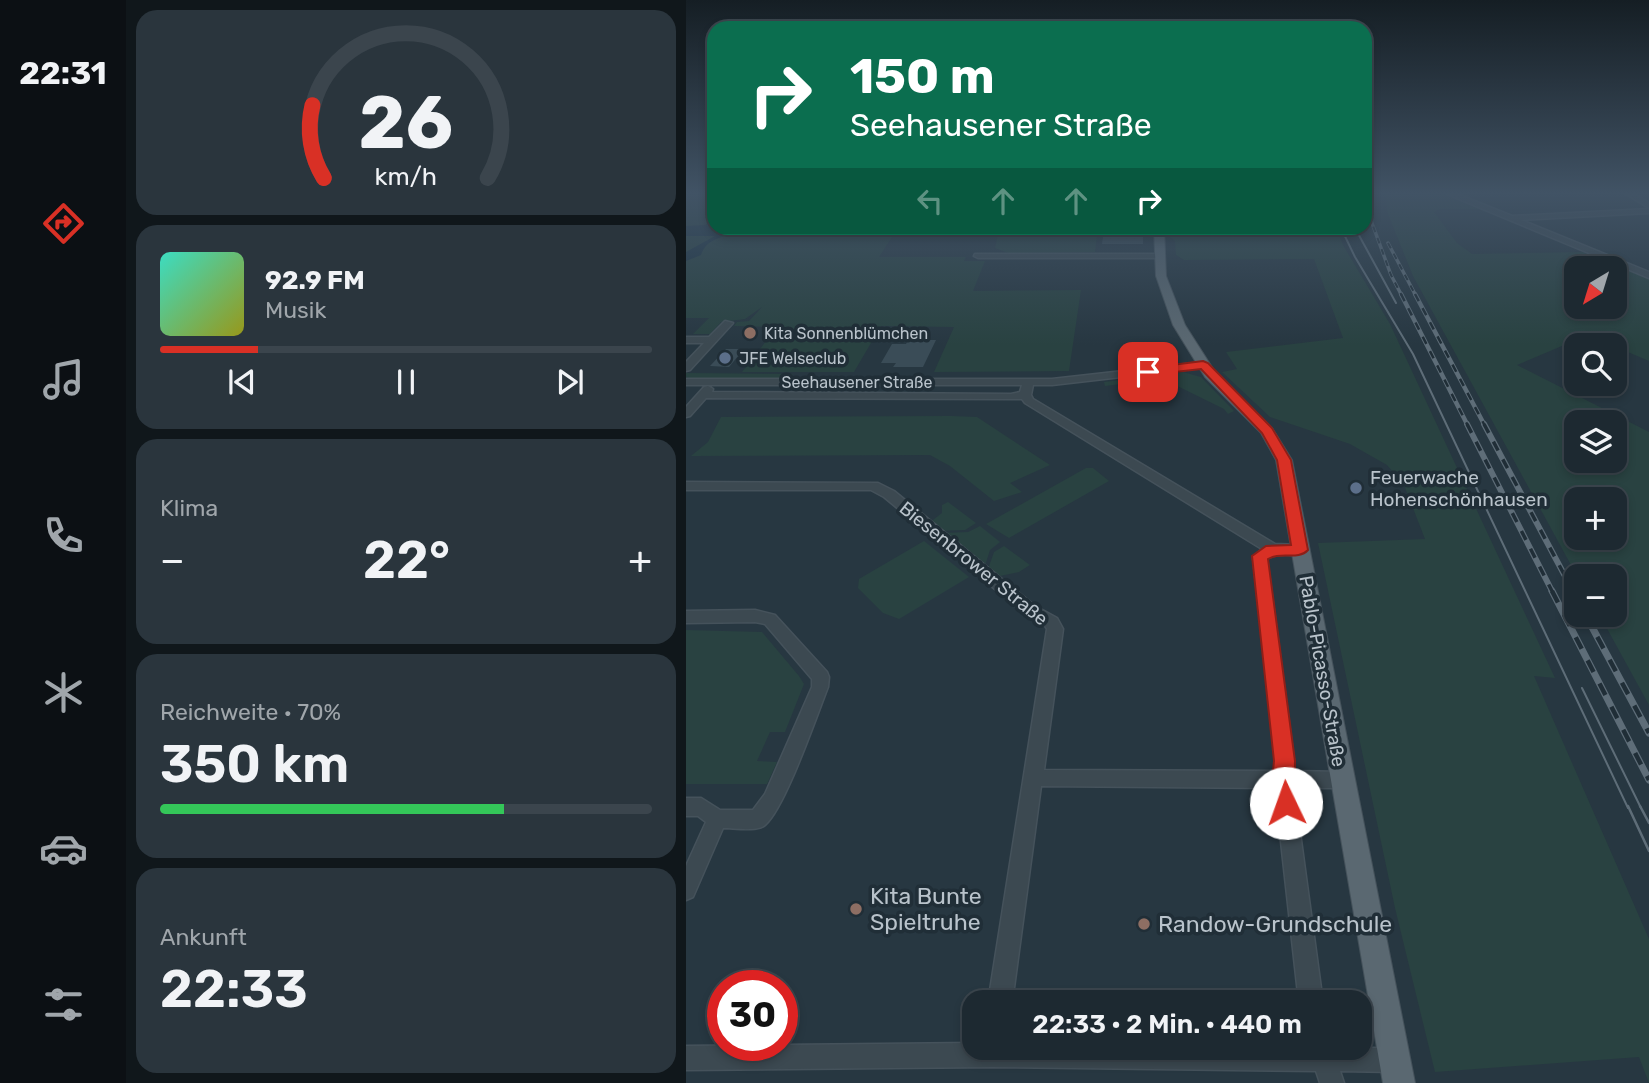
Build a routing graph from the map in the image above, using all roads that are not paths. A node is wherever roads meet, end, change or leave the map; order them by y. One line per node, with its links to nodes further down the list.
1 (1159, 245): 4 (main road, Pablo-Picasso-Straße)
2 (1574, 245): 5 (street)
3 (978, 256): 4 (street)
4 (1159, 256): 9 (main road, Pablo-Picasso-Straße)
5 (1649, 275)
6 (728, 323): 7 (street)
7 (712, 340): 8 (street); 10 (street)
8 (686, 341)
9 (1203, 365): 13 (street, Seehausener Straße); 19 (main road, Pablo-Picasso-Straße)
10 (686, 368)
11 (686, 382): 12 (street, Seehausener Straße)
12 (713, 382): 13 (street, Seehausener Straße); 14 (street)
13 (1028, 382): 15 (street)
14 (702, 395): 15 (street, Seehausener Straße); 16 (street)
15 (1025, 395): 18 (street)
16 (686, 414)
17 (686, 486): 21 (street, Biesenbrower Straße)
18 (1272, 550): 19 (street); 22 (street)
19 (1300, 550): 23 (main road, Pablo-Picasso-Straße)
20 (686, 617): 25 (street)
21 (1033, 778): 22 (street, Pablo-Picasso-Straße); 27 (street, Biesenbrower Straße)
22 (1283, 779): 23 (street, Pablo-Picasso-Straße); 28 (street)
23 (1343, 779): 33 (main road, Pablo-Picasso-Straße)
24 (686, 807): 25 (street)
25 (717, 819): 26 (street)
26 (686, 890)
27 (1002, 990)
28 (1309, 990)
29 (962, 1052): 30 (street)
30 (686, 1058)
31 (1324, 1060): 34 (street)
32 (1349, 1060): 33 (street)
33 (1397, 1072)
34 (1332, 1083)

